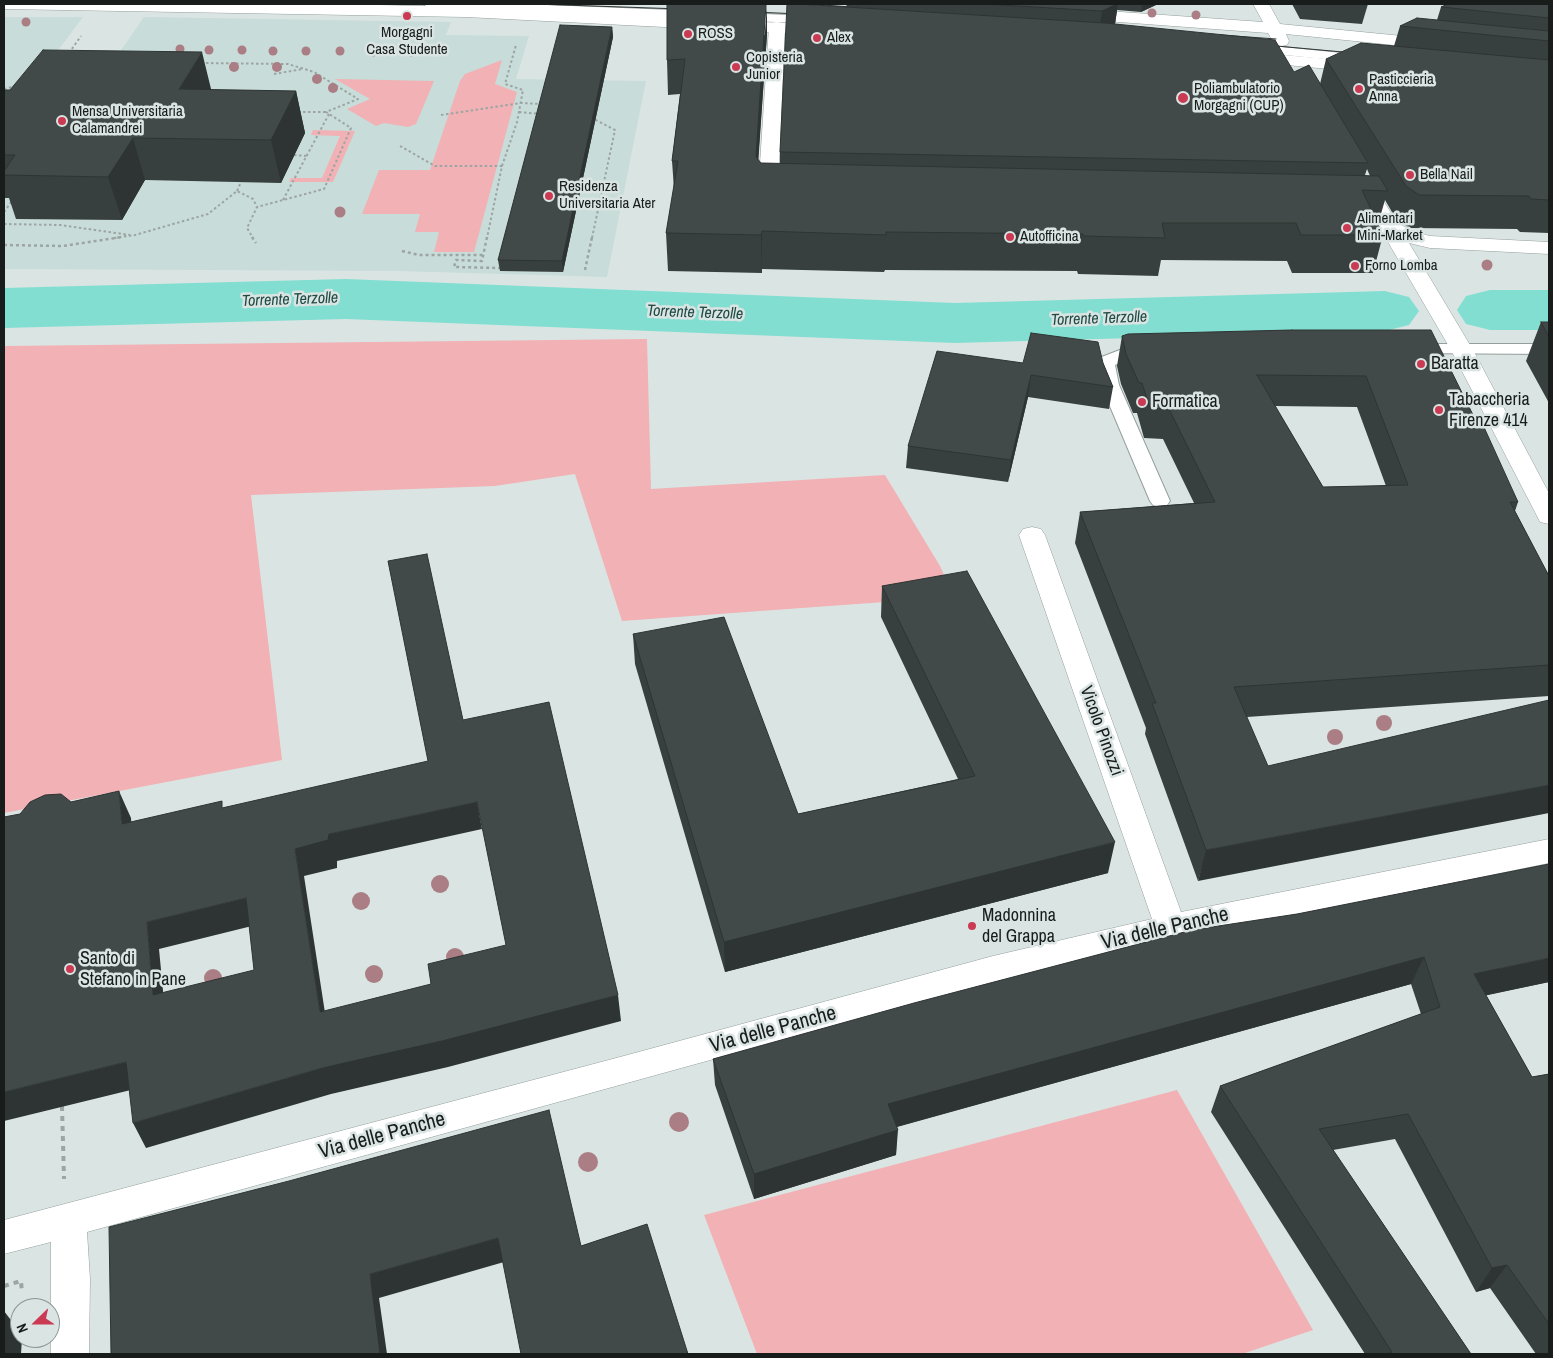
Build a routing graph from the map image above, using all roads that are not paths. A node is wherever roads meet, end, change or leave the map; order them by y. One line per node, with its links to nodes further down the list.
1 (4, 4): 6 (street)
2 (429, 4): 5 (lane)
3 (1261, 4): 7 (street)
4 (1064, 13): 7 (street)
5 (834, 26): 6 (street)
6 (777, 28): 14 (street)
7 (1274, 28): 8 (street); 10 (street)
8 (1454, 46)
9 (1237, 51): 10 (street)
10 (1288, 56): 11 (street); 12 (street)
11 (1379, 65)
12 (1303, 82)
13 (1352, 164): 16 (street)
14 (797, 194)
15 (1352, 205): 16 (street)
16 (1377, 205): 17 (street)
17 (1388, 224): 18 (street); 20 (street)
18 (1447, 244): 19 (street); 20 (street)
19 (1549, 248)
20 (1419, 275): 21 (street)
21 (1460, 346): 22 (lane); 23 (lane); 26 (street)
22 (1390, 349)
23 (1549, 349)
24 (1166, 350): 25 (lane)
25 (1160, 501)
26 (1549, 516)
27 (1032, 535): 29 (street, Vicolo Pinozzi)
28 (1549, 851): 29 (street, Via delle Panche)
29 (1171, 927): 30 (street, Via delle Panche)
30 (68, 1219): 31 (street, Via delle Panche); 32 (street)
31 (4, 1237)
32 (70, 1354)

